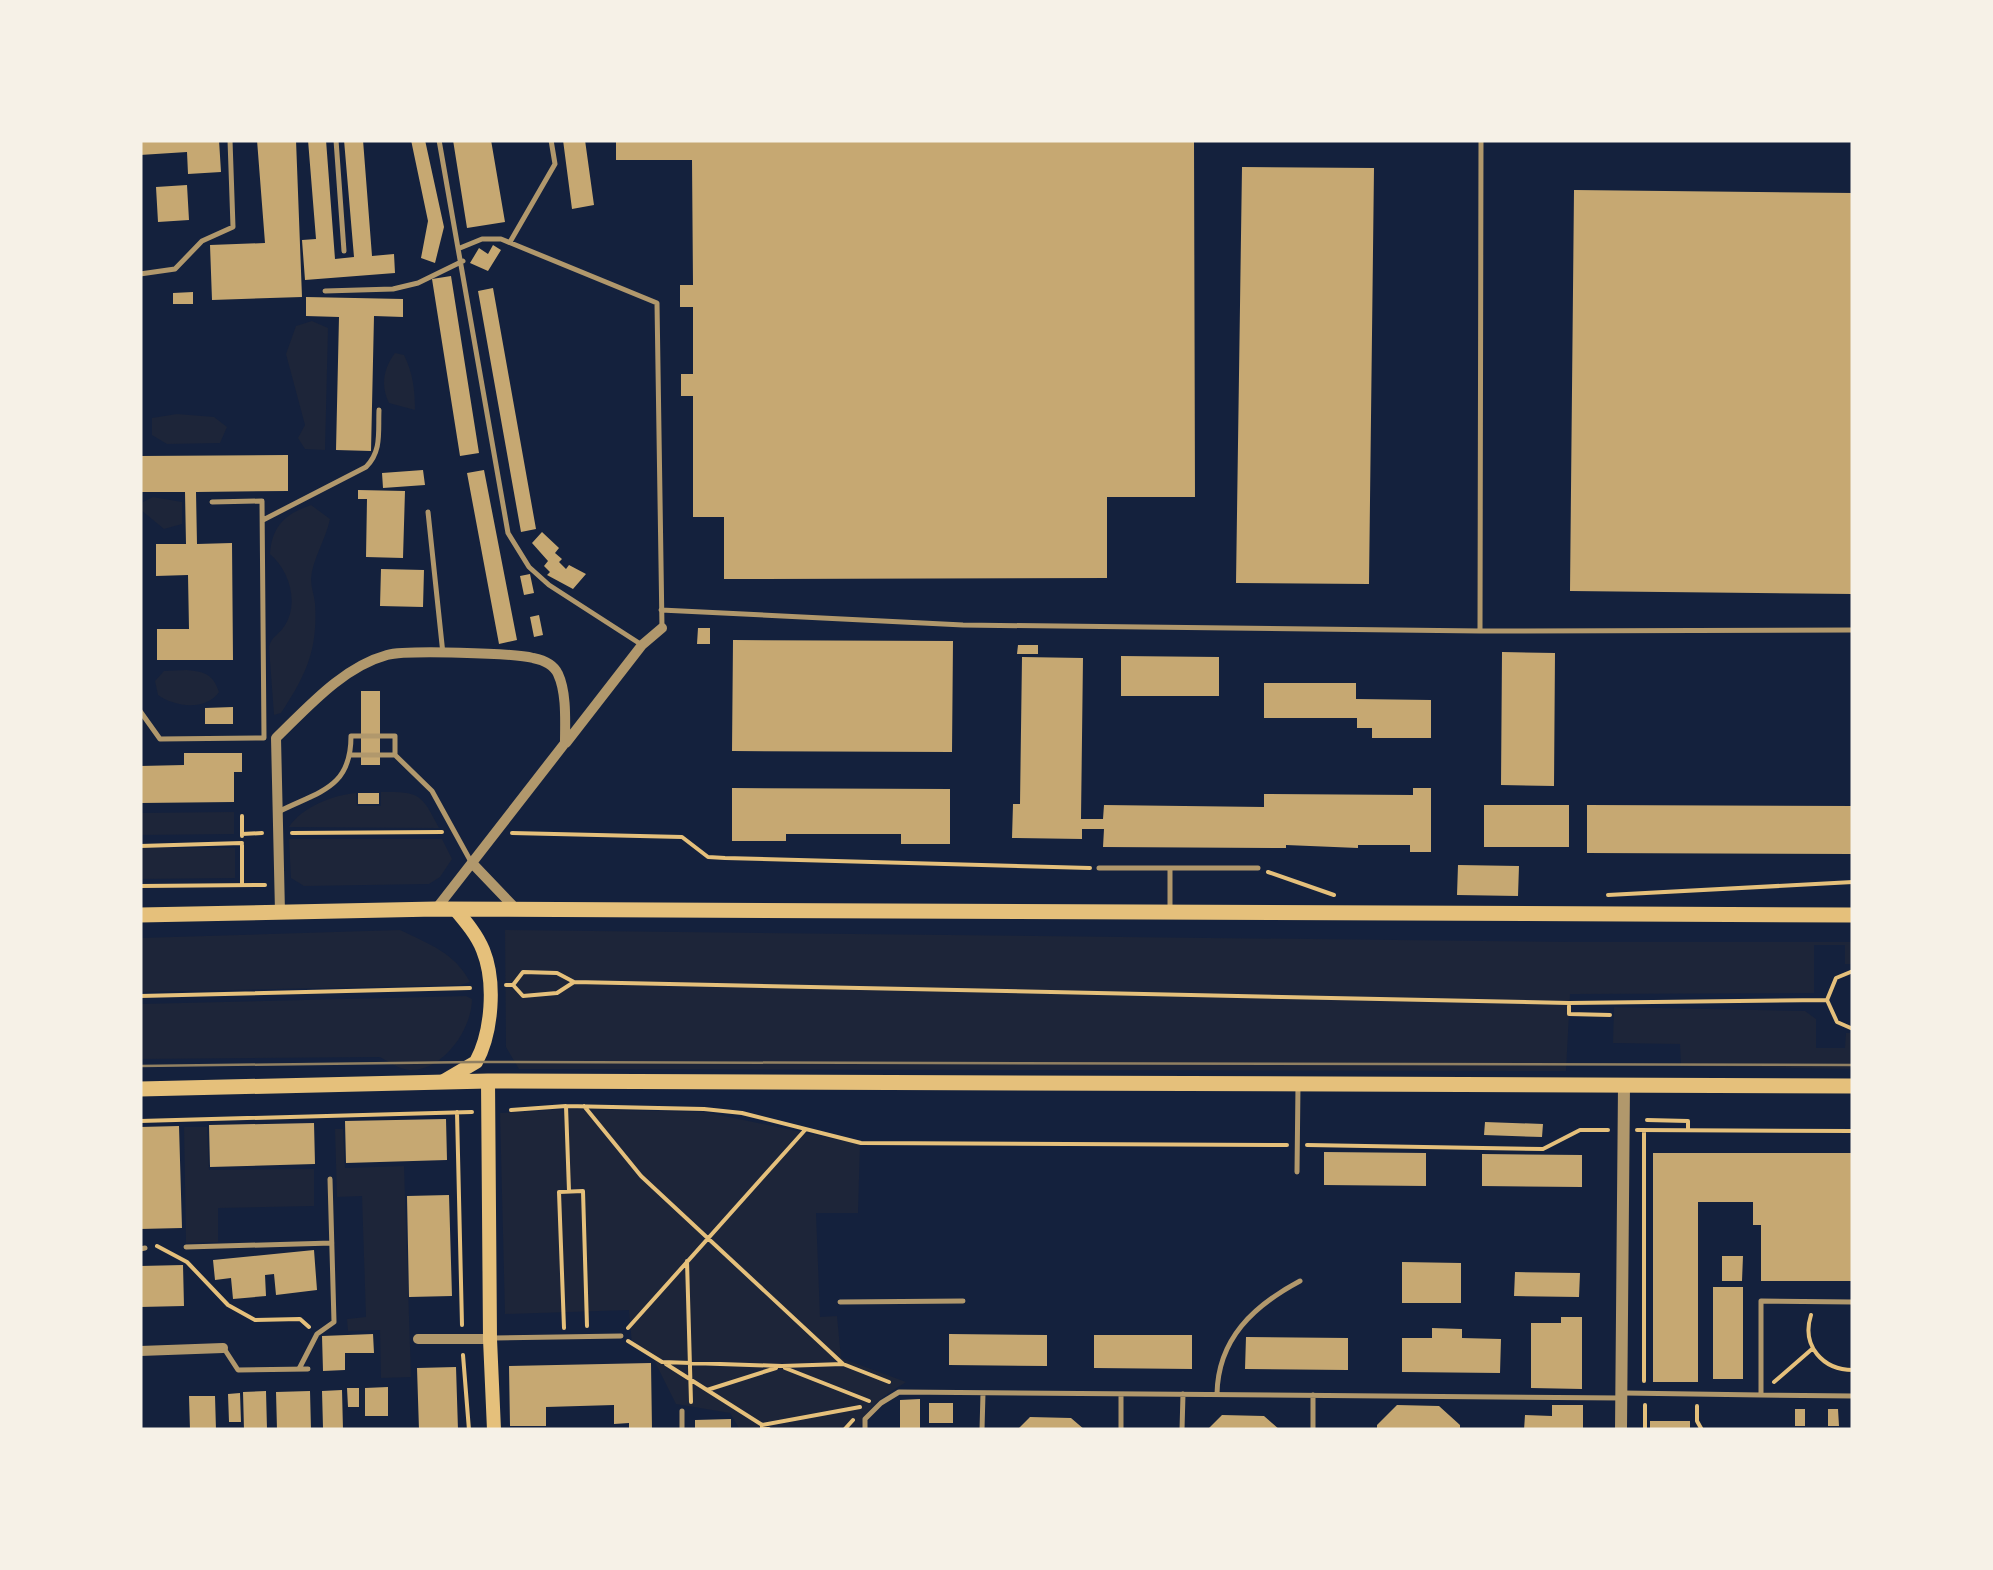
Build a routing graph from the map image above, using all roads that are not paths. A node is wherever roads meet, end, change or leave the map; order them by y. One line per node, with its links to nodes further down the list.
1 (230, 140): 10 (lane)
2 (336, 140): 8 (lane)
3 (439, 140): 7 (lane)
4 (551, 140): 6 (lane)
5 (1480, 140): 18 (lane)
6 (510, 242): 7 (lane); 16 (lane)
7 (460, 248): 9 (lane)
8 (344, 251)
9 (463, 261): 11 (lane); 20 (lane)
10 (140, 274)
11 (325, 291)
12 (379, 410): 15 (lane)
13 (212, 502): 15 (lane)
14 (428, 512): 21 (lane)
15 (263, 520): 23 (lane)
16 (661, 610): 17 (lane); 18 (lane)
17 (662, 628): 20 (street)
18 (1480, 630): 19 (lane)
19 (1853, 630)
20 (642, 645): 24 (street)
21 (443, 654): 23 (street); 24 (street)
22 (140, 711): 23 (lane)
23 (270, 738): 27 (street)
24 (565, 744): 28 (street)
25 (351, 755): 26 (lane); 26 (lane); 27 (lane)
26 (395, 755): 28 (lane)
27 (278, 812): 35 (street)
28 (472, 863): 32 (street); 34 (street)
29 (1099, 868): 30 (lane)
30 (1170, 868): 31 (lane); 36 (lane)
31 (1258, 868)
32 (436, 909): 33 (main road); 35 (main road)
33 (456, 909): 34 (main road); 39 (main road)
34 (516, 909): 36 (main road)
35 (280, 912): 38 (main road)
36 (1170, 912): 37 (main road)
37 (1853, 914)
38 (140, 915)
39 (442, 1082): 40 (main road); 44 (main road)
40 (488, 1082): 41 (main road); 54 (main road)
41 (1298, 1082): 42 (main road); 45 (lane)
42 (1624, 1085): 43 (main road); 65 (street)
43 (1853, 1086)
44 (140, 1089)
45 (1297, 1172)
46 (330, 1179): 47 (lane)
47 (332, 1243): 48 (lane); 58 (lane)
48 (186, 1247)
49 (1300, 1281): 63 (lane)
50 (964, 1301): 51 (lane)
51 (840, 1302)
52 (1853, 1302): 66 (lane)
53 (621, 1336): 54 (lane)
54 (490, 1338): 55 (street); 69 (main road)
55 (418, 1339)
56 (223, 1348): 57 (street); 58 (lane)
57 (140, 1351)
58 (298, 1369): 59 (lane)
59 (308, 1369)
60 (982, 1392): 61 (lane); 71 (lane); 72 (lane)
61 (1121, 1394): 62 (lane); 73 (lane)
62 (1182, 1394): 63 (lane); 74 (lane)
63 (1217, 1394): 64 (lane)
64 (1314, 1395): 65 (lane); 75 (lane)
65 (1621, 1395): 66 (lane); 76 (street)
66 (1760, 1395): 67 (lane)
67 (1853, 1396)
68 (682, 1412): 70 (lane)
69 (494, 1430)
70 (682, 1430)
71 (865, 1430)
72 (982, 1430)
73 (1121, 1430)
74 (1182, 1430)
75 (1313, 1430)
76 (1621, 1430)

